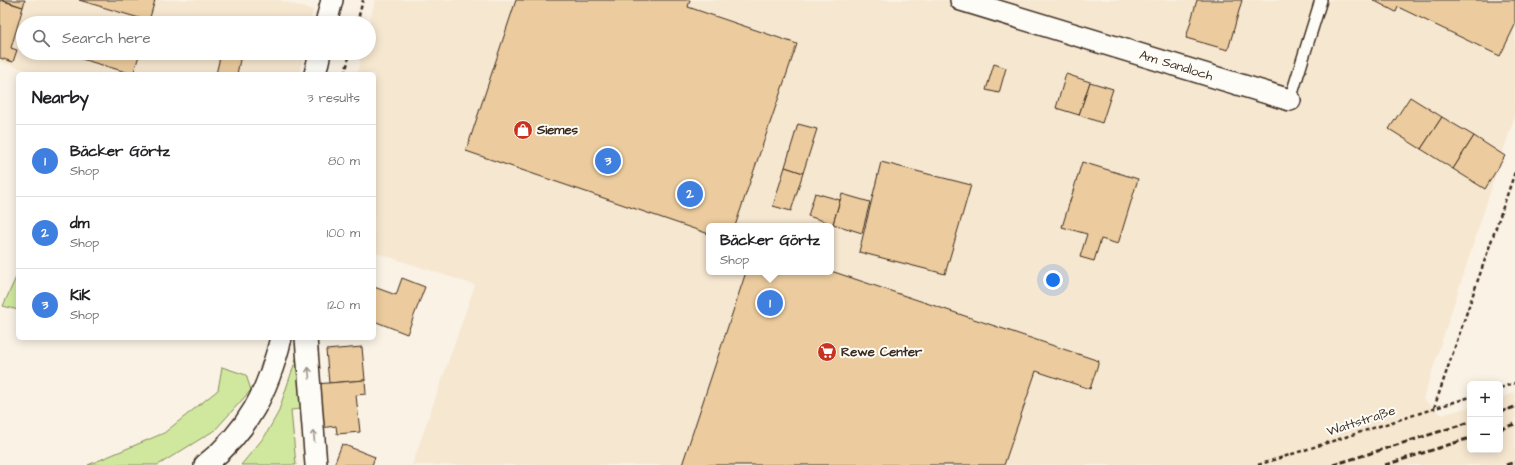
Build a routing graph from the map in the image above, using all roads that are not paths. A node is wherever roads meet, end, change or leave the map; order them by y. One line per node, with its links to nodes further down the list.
1 (332, 0): 4 (street)
2 (961, 0): 7 (street, Am Sandloch)
3 (1321, 0): 7 (lane, Am Sandloch)
4 (328, 16)
5 (318, 60): 6 (street)
6 (315, 72)
7 (1290, 100)
8 (280, 340): 10 (street)
9 (306, 340): 11 (street, one-way to 9)
10 (205, 465)
11 (316, 465)

